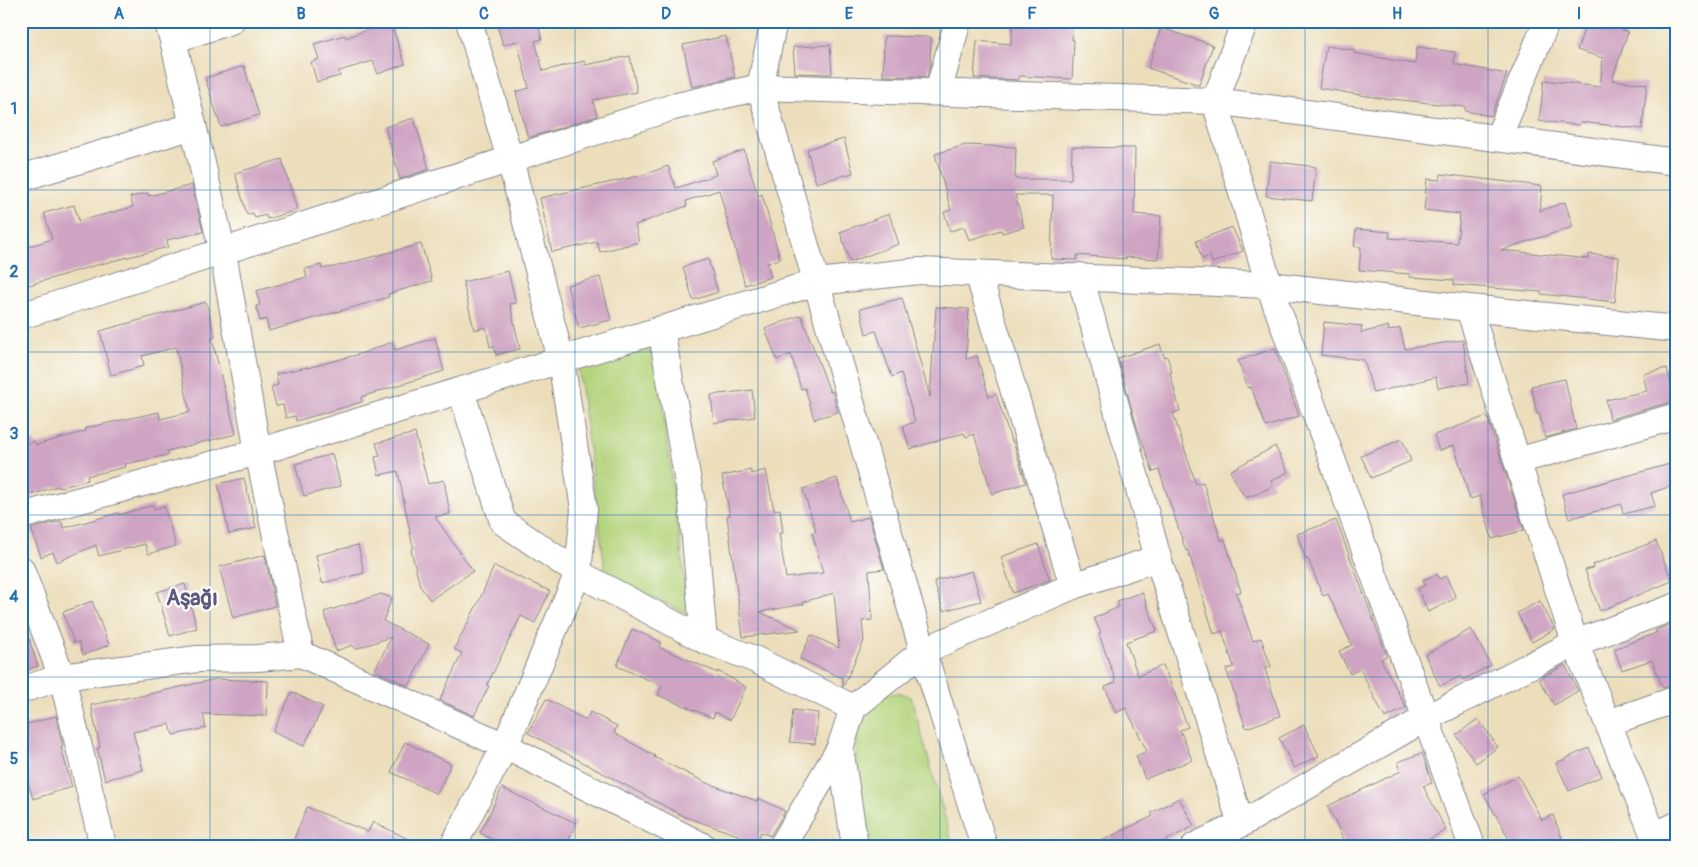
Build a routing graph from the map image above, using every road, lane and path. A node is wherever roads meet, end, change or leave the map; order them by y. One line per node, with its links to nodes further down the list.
1 (231, 21): 7 (street)
2 (470, 21): 13 (street)
3 (774, 21): 8 (street)
4 (958, 21): 9 (street)
5 (1245, 21): 10 (street)
6 (1547, 21): 12 (street)
7 (170, 31): 11 (street)
8 (760, 87): 9 (street); 13 (street); 19 (street)
9 (938, 92): 10 (street)
10 (1215, 101): 12 (street); 20 (street)
11 (193, 126): 15 (street); 16 (street)
12 (1498, 138): 14 (street)
13 (510, 159): 16 (street); 25 (street)
14 (1676, 161)
15 (21, 178)
16 (223, 253): 22 (street); 28 (street)
17 (978, 273): 18 (street); 19 (street); 34 (street)
18 (1080, 276): 20 (street); 31 (street)
19 (817, 282): 23 (street); 38 (street)
20 (1269, 285): 21 (street); 44 (street)
21 (1469, 308): 24 (street); 29 (street)
22 (21, 316)
23 (661, 329): 25 (street); 36 (street)
24 (1677, 329)
25 (561, 360): 26 (street); 33 (street)
26 (461, 391): 28 (street); 33 (street)
27 (1677, 416): 29 (street)
28 (258, 452): 30 (street); 39 (street)
29 (1517, 461): 37 (street)
30 (21, 516)
31 (1158, 558): 34 (street); 48 (street)
32 (21, 569): 40 (street)
33 (578, 574): 36 (street); 46 (street)
34 (1073, 586): 38 (street)
35 (1677, 606): 37 (street)
36 (704, 640): 43 (street)
37 (1575, 642): 44 (street); 45 (street)
38 (924, 651): 43 (street); 57 (street)
39 (301, 654): 40 (street); 46 (street)
40 (62, 677): 41 (street); 52 (street)
41 (21, 690)
42 (1677, 699): 45 (street)
43 (853, 708): 47 (street)
44 (1426, 718): 48 (street); 51 (street)
45 (1608, 723): 50 (street)
46 (504, 746): 53 (street); 54 (street)
47 (840, 748): 55 (street); 56 (street)
48 (1241, 824): 58 (street)
49 (1677, 825): 50 (street)
50 (1653, 841)
51 (1465, 843)
52 (103, 846)
53 (454, 846)
54 (703, 846)
55 (782, 846)
56 (855, 846)
57 (984, 846)
58 (1195, 846)

